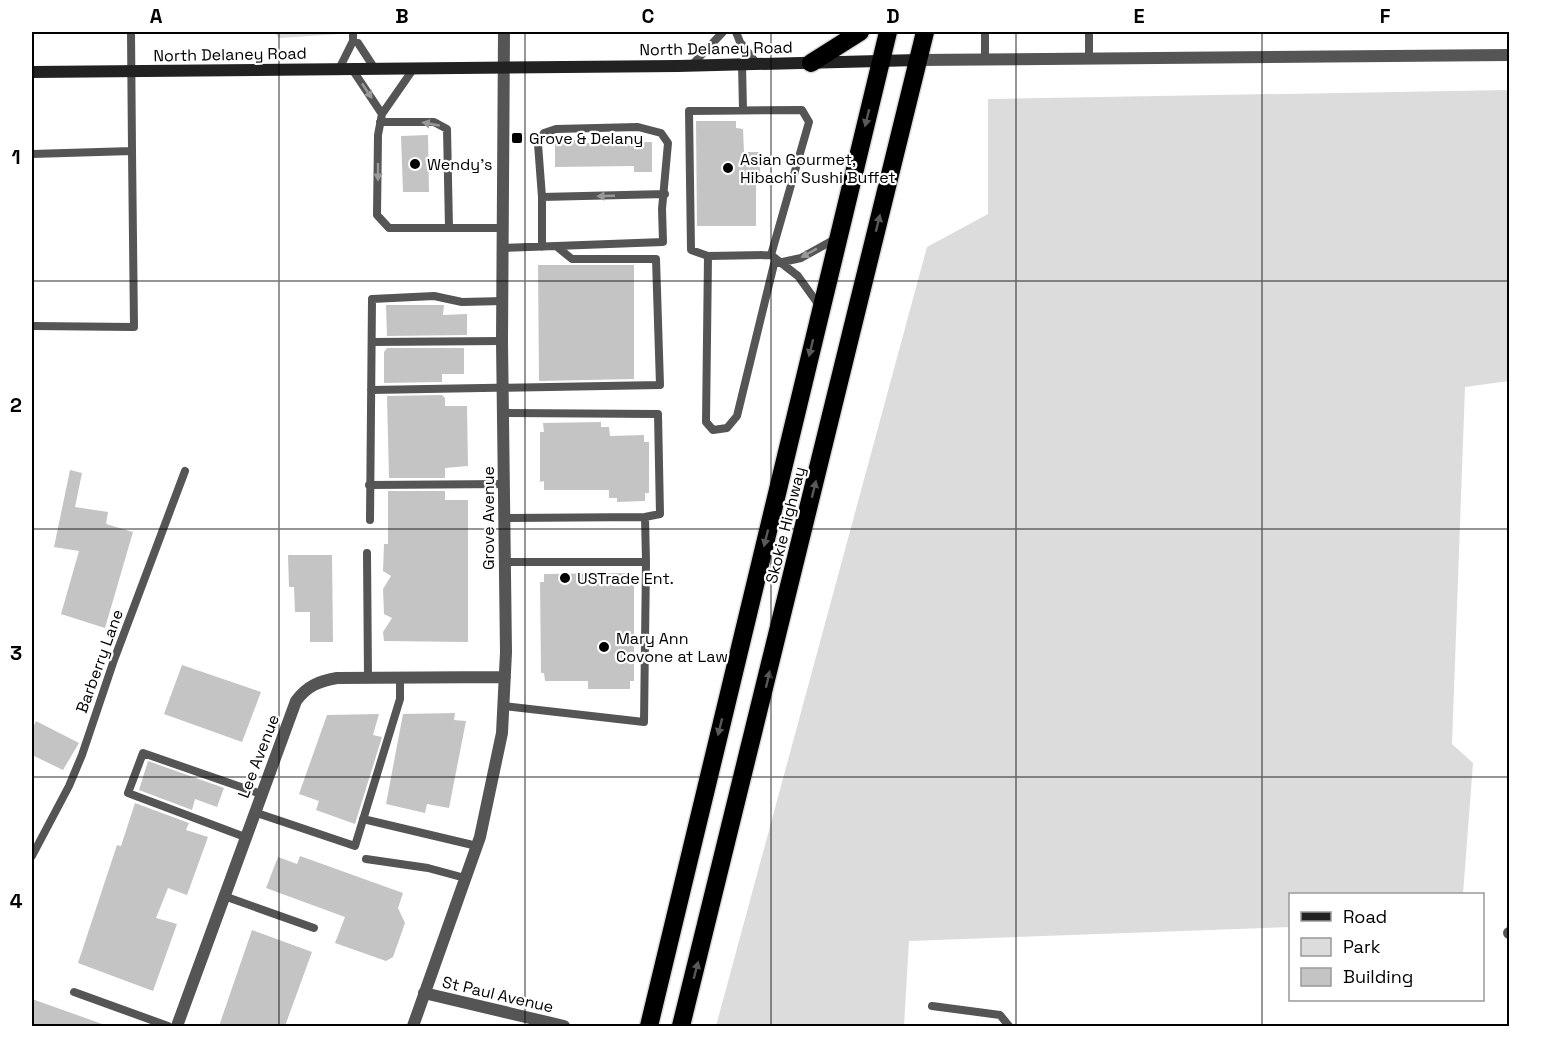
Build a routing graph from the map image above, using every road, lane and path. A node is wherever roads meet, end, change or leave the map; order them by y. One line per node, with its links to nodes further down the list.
1 (131, 32): 24 (lane)
2 (504, 32): 20 (street, Grove Avenue)
3 (723, 32): 19 (lane)
4 (736, 32): 18 (lane)
5 (860, 32): 16 (highway)
6 (888, 32): 15 (highway, Skokie Highway)
7 (925, 32): 12 (highway, Skokie Highway)
8 (985, 32): 13 (lane)
9 (1089, 32): 14 (lane)
10 (352, 36): 22 (lane); 23 (lane)
11 (1509, 56): 14 (street, North Delaney Road)
12 (918, 60): 13 (street, North Delaney Road); 15 (street, North Delaney Road); 79 (highway, Skokie Highway, one-way to 12)
13 (985, 60): 14 (street, North Delaney Road)
14 (1089, 60)
15 (881, 61): 16 (street, North Delaney Road); 34 (highway, Skokie Highway, one-way to 34)
16 (811, 63): 18 (street, North Delaney Road)
17 (742, 64): 18 (street, North Delaney Road); 19 (street, North Delaney Road); 26 (lane)
18 (757, 64)
19 (691, 66): 20 (street, North Delaney Road)
20 (504, 67): 21 (street, North Delaney Road); 33 (street, Grove Avenue)
21 (414, 68): 23 (street, North Delaney Road); 27 (lane)
22 (346, 69): 23 (street, North Delaney Road); 24 (street, North Delaney Road); 27 (lane, one-way to 27)
23 (375, 69)
24 (130, 71): 25 (street, North Delaney Road); 28 (lane)
25 (32, 72)
26 (743, 110): 38 (lane); 39 (lane)
27 (381, 118): 32 (lane, one-way to 27); 32 (lane, one-way to 32)
28 (132, 151): 29 (lane); 42 (lane)
29 (32, 154)
30 (665, 194): 31 (lane, one-way to 31); 31 (lane); 35 (lane)
31 (542, 198): 36 (lane)
32 (450, 228): 33 (lane)
33 (504, 228): 37 (street, Grove Avenue)
34 (838, 237): 39 (lane, one-way to 39); 41 (highway, Skokie Highway)
35 (555, 246): 36 (lane); 45 (lane)
36 (542, 247): 37 (lane)
37 (504, 248): 40 (street, Grove Avenue)
38 (708, 256): 39 (lane); 39 (lane)
39 (774, 260): 41 (lane)
40 (504, 302): 43 (street, Grove Avenue); 44 (lane)
41 (821, 308): 78 (highway, Skokie Highway, one-way to 78)
42 (32, 326)
43 (502, 341): 44 (lane); 45 (street, Grove Avenue)
44 (372, 342): 46 (lane)
45 (504, 387): 46 (lane); 47 (street, Grove Avenue)
46 (371, 390): 50 (lane)
47 (504, 413): 49 (street, Grove Avenue); 51 (lane)
48 (185, 471): 66 (lane, Barberry Lane)
49 (505, 484): 50 (lane); 52 (street, Grove Avenue)
50 (369, 485): 53 (lane)
51 (645, 517): 52 (lane); 55 (lane)
52 (505, 518): 56 (street, Grove Avenue)
53 (370, 520)
54 (368, 553): 58 (lane)
55 (646, 561): 56 (lane); 60 (lane)
56 (505, 562): 57 (street, Grove Avenue)
57 (505, 677): 59 (street, Lee Avenue); 60 (street, Grove Avenue)
58 (368, 678): 59 (street, Lee Avenue); 61 (street, Lee Avenue)
59 (400, 678): 63 (lane)
60 (504, 706): 65 (street, Grove Avenue)
61 (261, 794): 62 (street, Lee Avenue); 64 (lane)
62 (254, 812): 63 (lane); 64 (street, Lee Avenue)
63 (363, 819): 65 (lane)
64 (245, 837): 69 (street, Lee Avenue)
65 (477, 846): 68 (street, Grove Avenue)
66 (32, 856)
67 (366, 859): 68 (lane)
68 (465, 878): 72 (street, Grove Avenue)
69 (224, 896): 70 (lane); 75 (street, Lee Avenue)
70 (314, 928)
71 (74, 992): 74 (lane)
72 (424, 993): 76 (street, Grove Avenue); 77 (street, St Paul Avenue)
73 (932, 1006): 80 (lane)
74 (168, 1026)
75 (177, 1026)
76 (413, 1026)
77 (561, 1026)
78 (649, 1026)
79 (681, 1026)
80 (1009, 1026)

